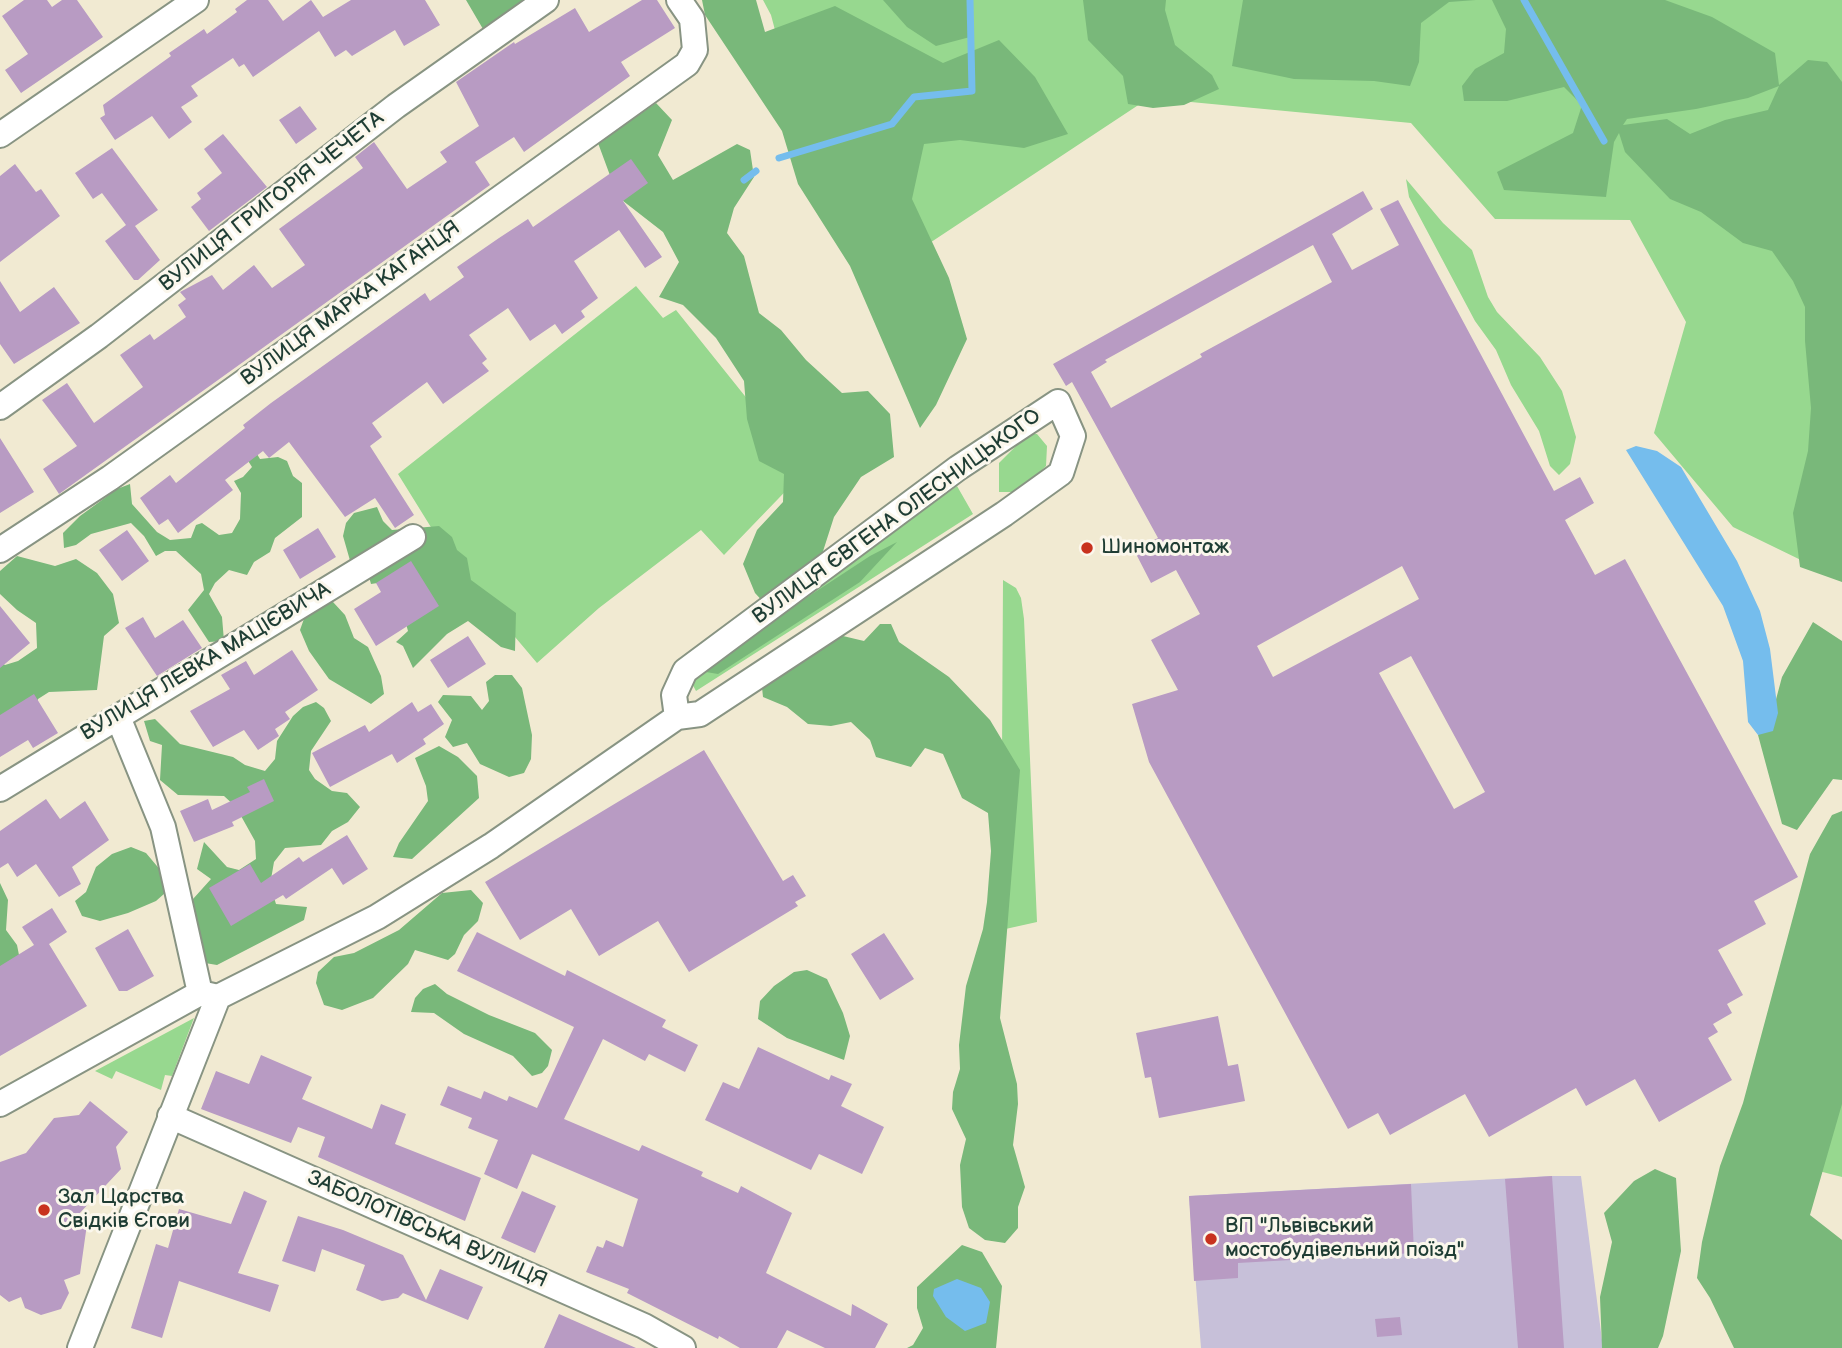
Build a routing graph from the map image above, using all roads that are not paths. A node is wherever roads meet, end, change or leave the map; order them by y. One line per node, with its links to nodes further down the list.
1 (196, 0): 4 (street)
2 (547, 0): 5 (street, ВУЛИЦЯ ГРИГОРІЯ ЧЕЧЕТА)
3 (679, 0): 7 (street, ВУЛИЦЯ МАРКА КАГАНЦЯ)
4 (0, 135)
5 (0, 407)
6 (413, 537): 8 (street, ВУЛИЦЯ ЛЕВКА МАЦІЄВИЧА)
7 (0, 550)
8 (118, 717): 10 (street, ВУЛИЦЯ ЛЕВКА МАЦІЄВИЧА); 11 (street)
9 (677, 717): 9 (street, ВУЛИЦЯ ЄВГЕНА ОЛЕСНИЦЬКОГО); 11 (street, ВУЛИЦЯ ЄВГЕНА ОЛЕСНИЦЬКОГО)
10 (0, 789)
11 (209, 995): 12 (street, ВУЛИЦЯ ЄВГЕНА ОЛЕСНИЦЬКОГО); 13 (street)
12 (0, 1104)
13 (170, 1116): 14 (street); 15 (street, ЗАБОЛОТІВСЬКА ВУЛИЦЯ)
14 (80, 1348)
15 (683, 1348)

